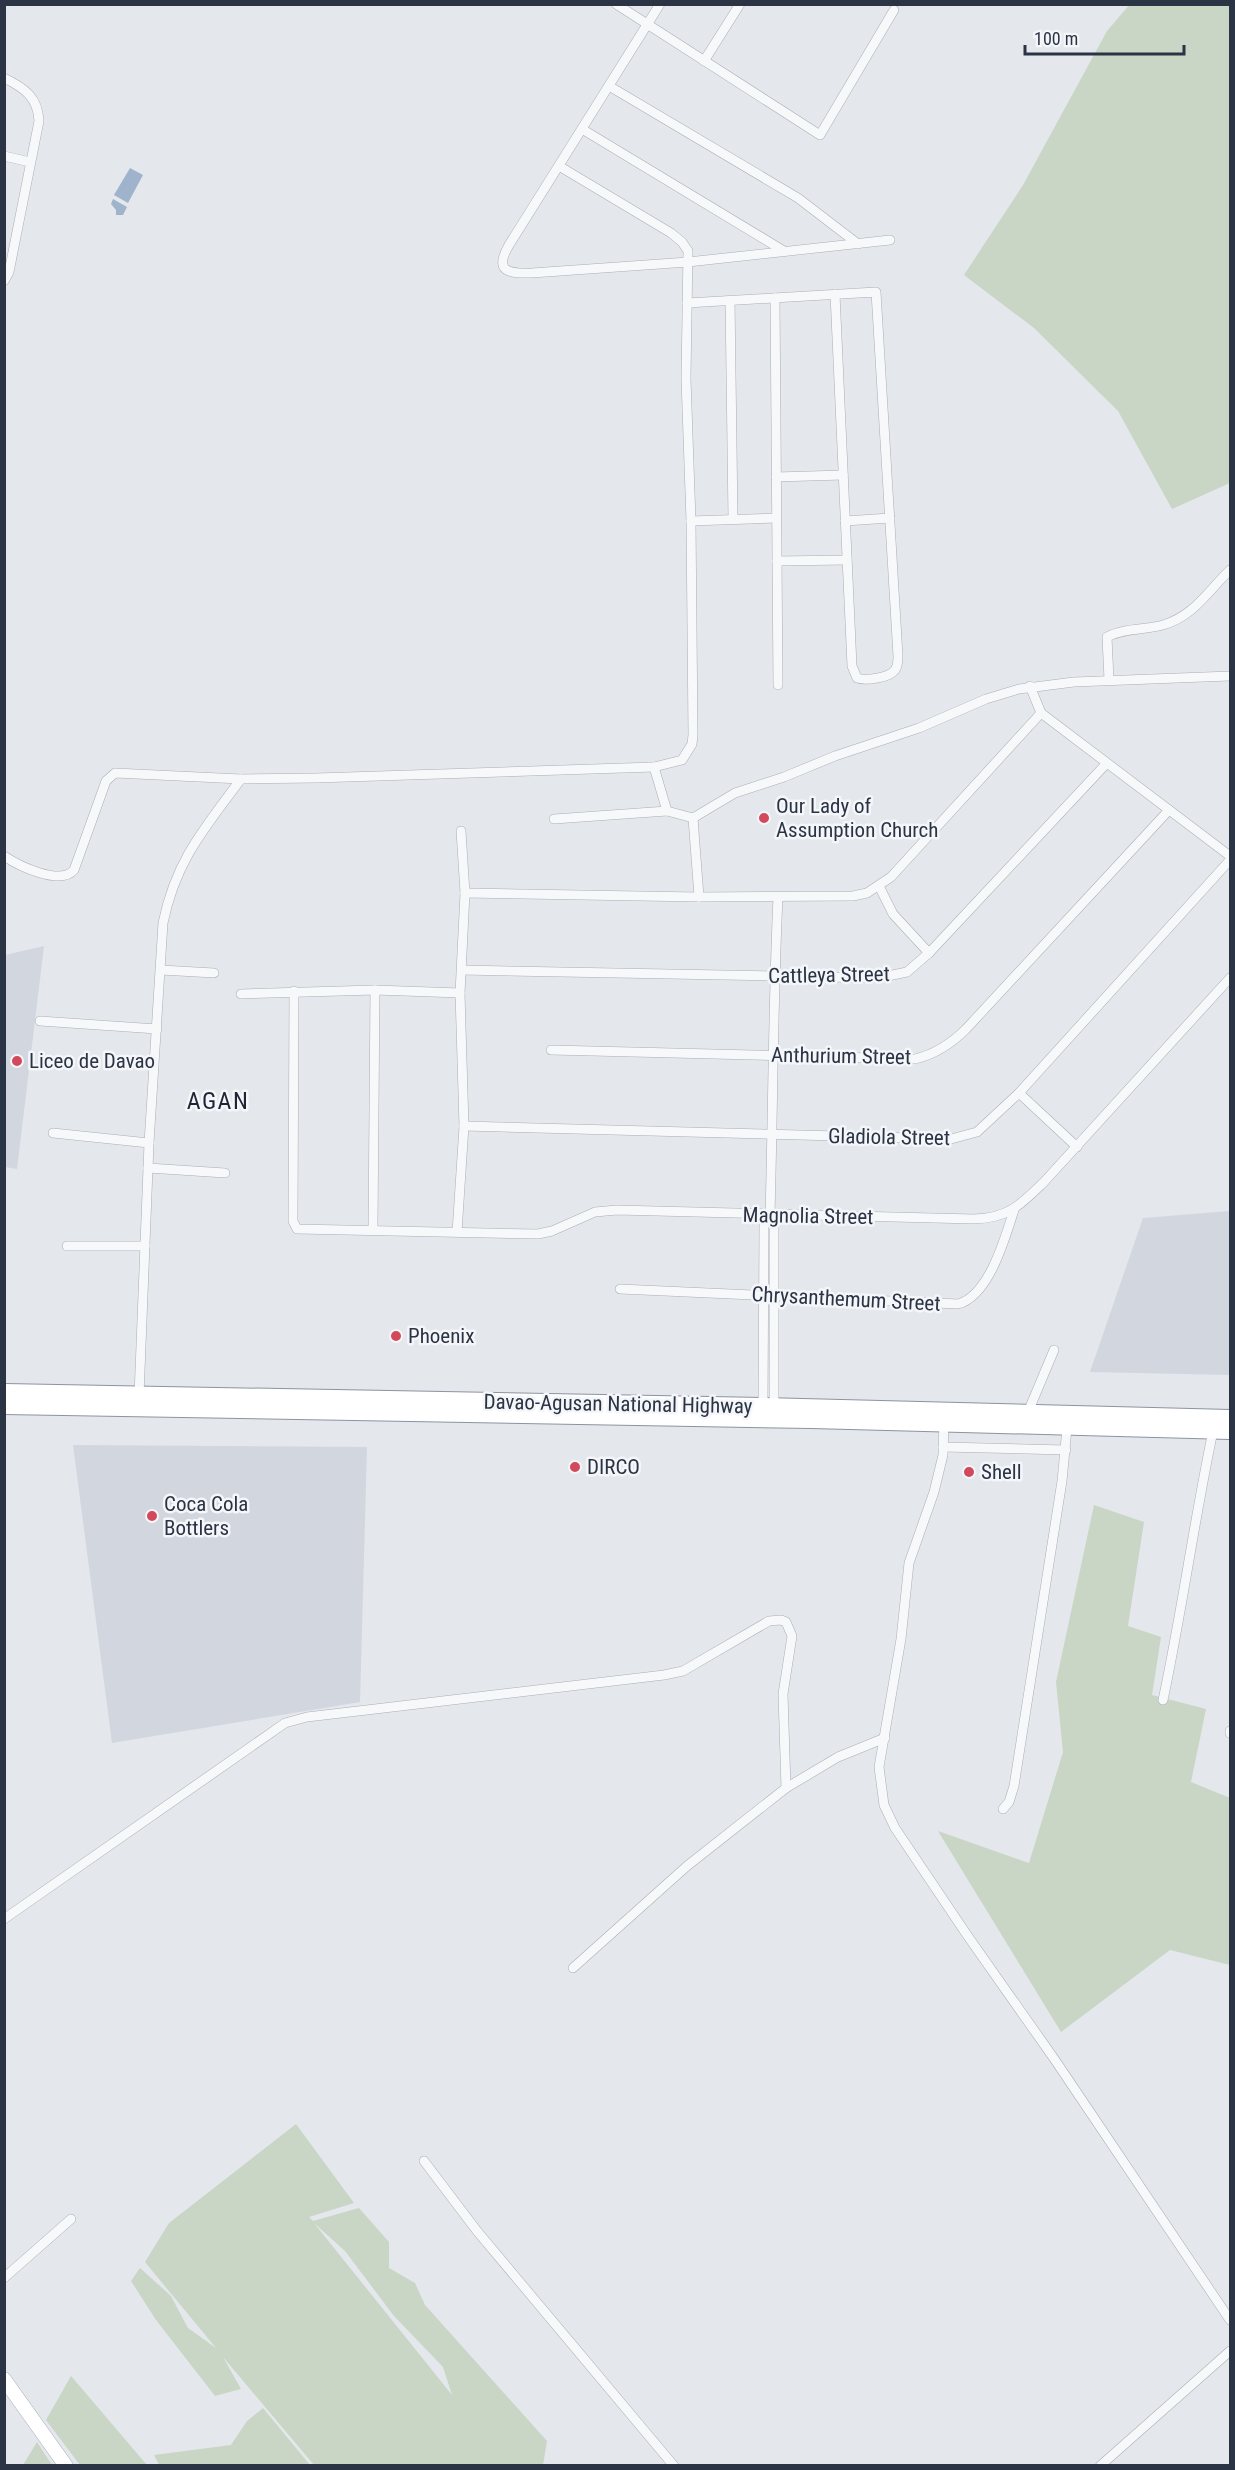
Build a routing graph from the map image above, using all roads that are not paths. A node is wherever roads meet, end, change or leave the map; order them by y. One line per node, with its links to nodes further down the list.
1 (616, 4): 5 (street)
2 (660, 4): 5 (street)
3 (740, 4): 6 (street)
4 (894, 10): 6 (street)
5 (647, 25): 6 (street); 8 (street)
6 (704, 61)
7 (4, 78): 11 (street)
8 (609, 86): 9 (street); 13 (street)
9 (582, 129): 12 (street); 17 (street)
10 (4, 156): 11 (street)
11 (30, 162): 19 (street)
12 (559, 166): 18 (street); 18 (street)
13 (841, 229): 15 (street); 16 (street)
14 (890, 240): 15 (street)
15 (858, 244): 16 (street)
16 (839, 245): 17 (street)
17 (784, 251): 18 (street)
18 (688, 262): 23 (street)
19 (4, 281)
20 (836, 294): 21 (street); 24 (street); 27 (street)
21 (775, 298): 22 (street); 25 (street)
22 (730, 300): 23 (street); 28 (street)
23 (687, 303): 29 (street)
24 (843, 475): 25 (street); 30 (street)
25 (776, 477): 26 (street)
26 (777, 518): 28 (street); 31 (street)
27 (890, 518): 30 (street); 32 (street)
28 (733, 519): 29 (street)
29 (690, 521): 40 (street)
30 (845, 521): 32 (street)
31 (777, 561): 32 (street); 36 (street)
32 (847, 561)
33 (1230, 570): 35 (street)
34 (1230, 676): 35 (street)
35 (1109, 680): 37 (street)
36 (778, 685)
37 (1030, 686): 38 (street); 44 (street)
38 (1041, 713): 39 (street); 49 (street)
39 (1107, 764): 42 (street); 53 (street, Cattleya Street)
40 (654, 767): 41 (street); 43 (street)
41 (241, 779): 47 (street); 54 (street)
42 (1169, 810): 48 (street); 66 (street, Anthurium Street)
43 (667, 811): 44 (street); 45 (street)
44 (693, 818): 51 (street)
45 (554, 819)
46 (461, 831): 50 (street)
47 (4, 856)
48 (1230, 858): 67 (street, Gladiola Street)
49 (879, 886): 52 (street); 53 (street)
50 (465, 893): 51 (street); 55 (street)
51 (699, 897): 52 (street)
52 (778, 897): 57 (street)
53 (929, 953): 57 (street, Cattleya Street)
54 (161, 970): 56 (street); 64 (street)
55 (462, 970): 57 (street, Cattleya Street); 61 (street)
56 (214, 973)
57 (774, 976): 66 (street)
58 (1230, 978): 72 (street, Magnolia Street)
59 (375, 990): 60 (street); 61 (street); 77 (street)
60 (294, 991): 62 (street); 77 (street, Magnolia Street)
61 (460, 993): 68 (street)
62 (241, 994)
63 (40, 1021): 64 (street)
64 (157, 1029): 71 (street)
65 (551, 1050): 66 (street, Anthurium Street)
66 (774, 1055): 70 (street)
67 (1019, 1093): 70 (street, Gladiola Street); 72 (street)
68 (464, 1126): 70 (street, Gladiola Street); 78 (street)
69 (53, 1133): 71 (street)
70 (772, 1135): 76 (street)
71 (149, 1143): 73 (street)
72 (1077, 1147): 75 (street, Magnolia Street)
73 (148, 1168): 74 (street); 80 (street)
74 (225, 1173)
75 (1014, 1210): 76 (street, Magnolia Street); 83 (street, Chrysanthemum Street)
76 (770, 1215): 78 (street, Magnolia Street); 82 (street); 83 (street)
77 (373, 1229): 78 (street, Magnolia Street)
78 (457, 1232)
79 (67, 1246): 80 (street)
80 (145, 1246): 86 (street)
81 (620, 1289): 82 (street, Chrysanthemum Street)
82 (764, 1294): 83 (street, Chrysanthemum Street); 89 (street)
83 (775, 1295): 89 (street)
84 (1053, 1350): 88 (street)
85 (4, 1392): 86 (highway, Davao-Agusan National Highway)
86 (139, 1401): 87 (highway, Davao-Agusan National Highway); 89 (highway, Davao-Agusan National Highway)
87 (4, 1406)
88 (1028, 1412): 90 (highway, Davao-Agusan National Highway); 91 (highway, Davao-Agusan National Highway)
89 (769, 1413): 90 (highway, Davao-Agusan National Highway)
90 (944, 1417): 92 (highway, Davao-Agusan National Highway); 95 (street)
91 (1230, 1418)
92 (1066, 1428): 93 (highway, Davao-Agusan National Highway); 96 (street)
93 (1213, 1431): 94 (highway, Davao-Agusan National Highway); 97 (street)
94 (1230, 1431)
95 (943, 1447): 96 (street); 98 (street)
96 (1066, 1450): 100 (street)
97 (1163, 1700)
98 (885, 1738): 99 (street); 106 (street)
99 (786, 1788): 101 (street); 102 (street)
100 (1003, 1809)
101 (4, 1919)
102 (573, 1968)
103 (424, 2161): 109 (street)
104 (71, 2219): 105 (street)
105 (4, 2278)
106 (1230, 2320)
107 (1230, 2351): 112 (street)
108 (4, 2379): 110 (main road)
109 (671, 2462): 111 (street)
110 (66, 2466)
111 (659, 2466)
112 (1100, 2466)

